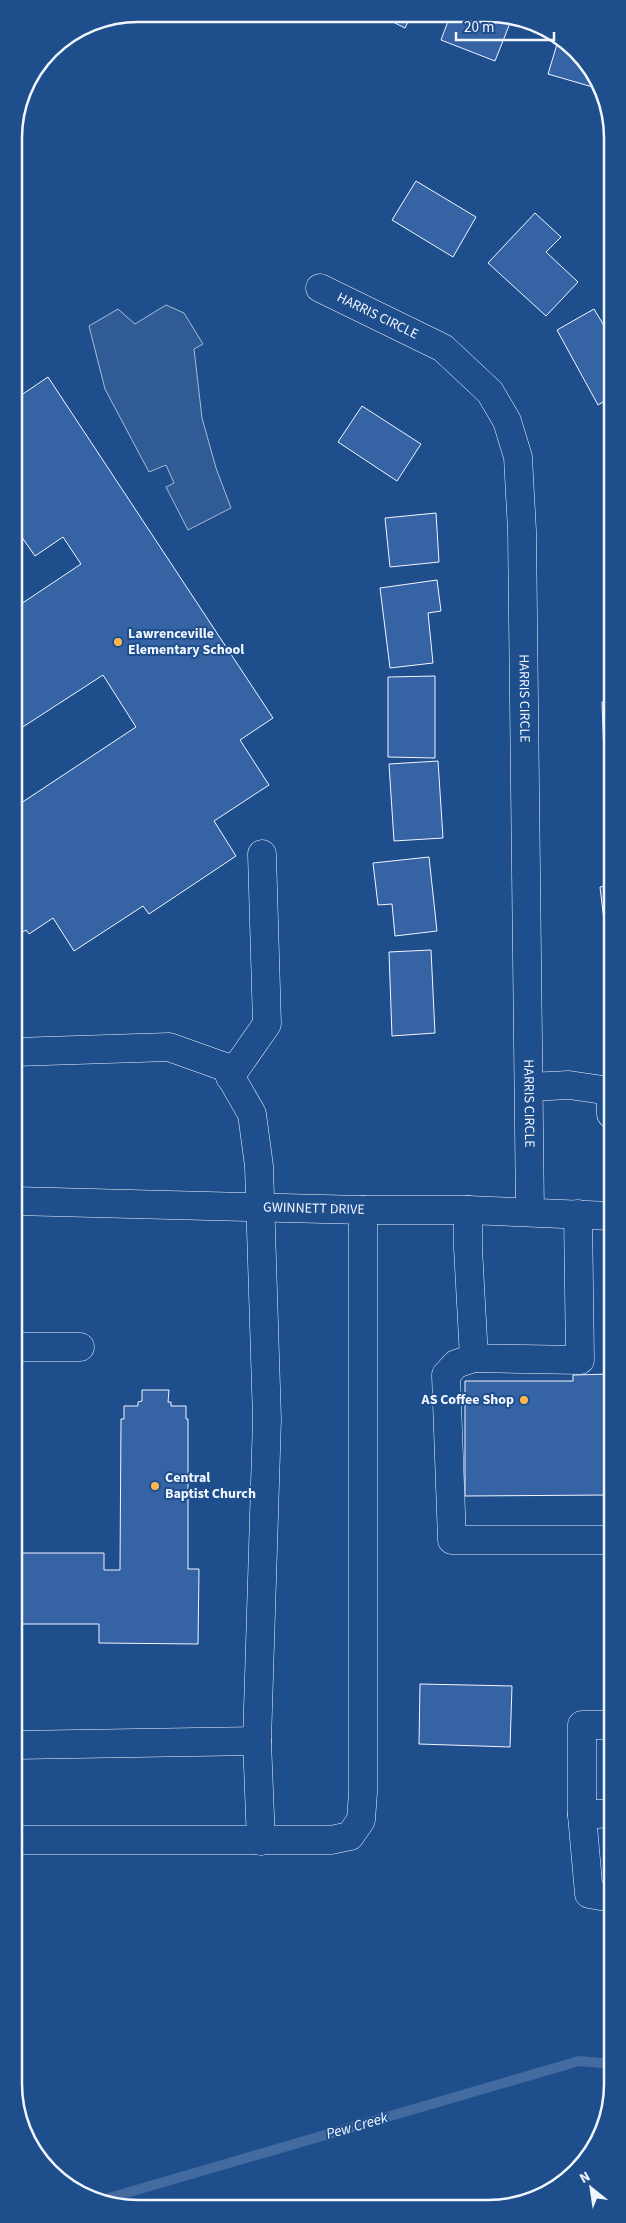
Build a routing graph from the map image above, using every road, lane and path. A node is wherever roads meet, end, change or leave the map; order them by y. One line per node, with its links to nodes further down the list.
1 (320, 288): 5 (street, HARRIS CIRCLE)
2 (262, 854): 4 (street)
3 (23, 1052): 4 (street)
4 (230, 1077): 8 (street)
5 (529, 1087): 6 (street); 11 (street, HARRIS CIRCLE)
6 (604, 1090)
7 (22, 1201): 8 (street, GWINNETT DRIVE)
8 (260, 1208): 9 (street, GWINNETT DRIVE); 19 (street)
9 (363, 1210): 10 (street, GWINNETT DRIVE); 24 (street)
10 (468, 1210): 11 (street, GWINNETT DRIVE); 16 (street)
11 (530, 1212): 12 (street, GWINNETT DRIVE)
12 (578, 1214): 13 (street, GWINNETT DRIVE); 16 (street)
13 (603, 1216)
14 (22, 1347): 15 (street)
15 (80, 1347)
16 (474, 1358): 17 (street)
17 (603, 1540)
18 (603, 1725): 22 (street)
19 (257, 1741): 20 (street); 24 (street)
20 (22, 1745)
21 (603, 1814): 22 (street)
22 (582, 1815): 25 (street)
23 (22, 1840): 24 (street)
24 (261, 1841)
25 (603, 1897)

